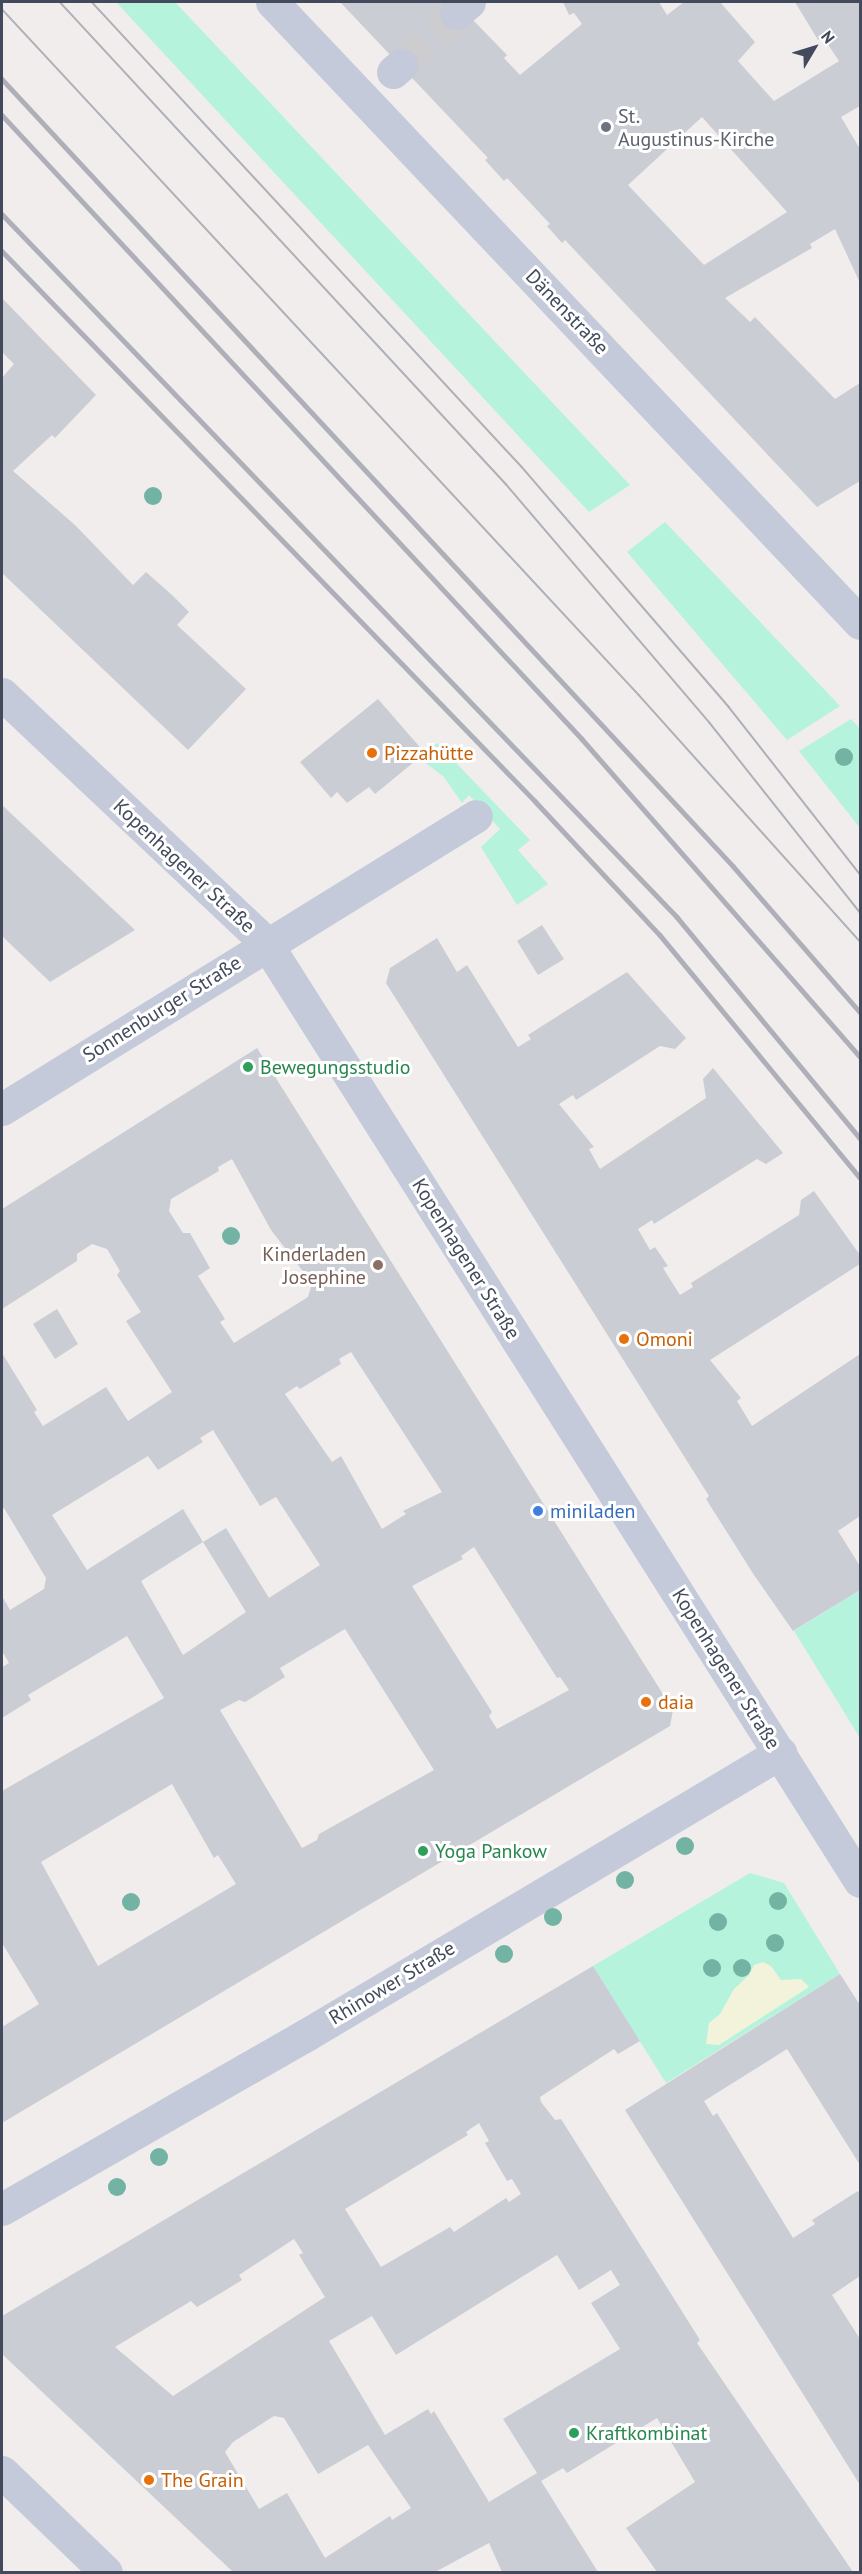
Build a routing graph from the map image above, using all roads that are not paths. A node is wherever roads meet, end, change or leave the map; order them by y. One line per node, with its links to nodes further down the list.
1 (272, 2): 2 (street, Dänenstraße)
2 (855, 605)
3 (2, 694): 5 (street, Kopenhagener Straße)
4 (476, 816): 5 (street, Sonnenburger Straße)
5 (266, 943): 6 (street, Sonnenburger Straße); 7 (street, Kopenhagener Straße)
6 (2, 1109)
7 (780, 1753): 8 (street, Kopenhagener Straße); 9 (street, Rhinower Straße)
8 (861, 1881)
9 (2, 2209)
10 (2, 2472): 11 (street)
11 (106, 2572)

